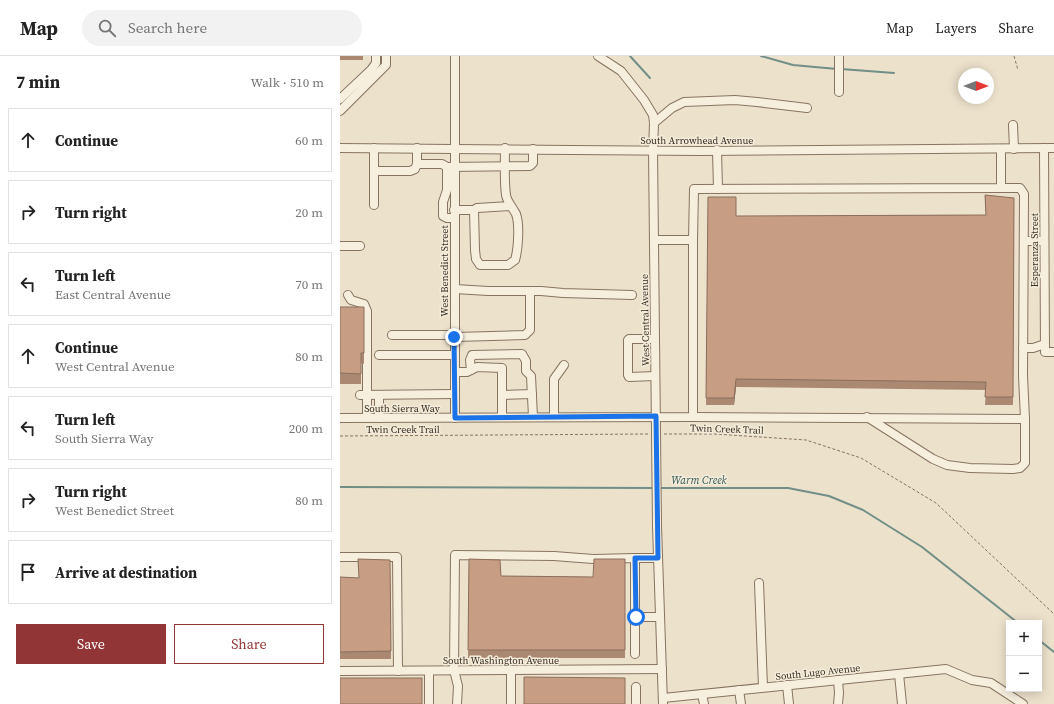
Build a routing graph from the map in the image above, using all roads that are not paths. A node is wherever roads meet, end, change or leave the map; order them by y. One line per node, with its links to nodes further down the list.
1 (376, 56): 7 (street)
2 (386, 56): 9 (street)
3 (455, 56): 15 (street, West Benedict Street)
4 (598, 56): 10 (street)
5 (839, 57): 6 (street)
6 (839, 92)
7 (340, 100)
8 (807, 108): 10 (street)
9 (340, 111)
10 (654, 123): 22 (street, West Central Avenue)
11 (1013, 125): 21 (street)
12 (340, 148): 13 (street, South Arrowhead Avenue)
13 (374, 148): 14 (street, South Arrowhead Avenue); 27 (street)
14 (417, 148): 15 (street, South Arrowhead Avenue); 24 (street)
15 (454, 148): 16 (street, South Arrowhead Avenue); 26 (street, West Benedict Street)
16 (505, 148): 19 (street, South Arrowhead Avenue); 25 (street)
17 (1044, 148): 18 (street, South Arrowhead Avenue); 21 (street, South Arrowhead Avenue); 37 (street, Esperanza Street)
18 (1054, 148)
19 (533, 149): 22 (street, South Arrowhead Avenue); 25 (street)
20 (1001, 149): 21 (street, South Arrowhead Avenue); 23 (street, South Arrowhead Avenue); 28 (street)
21 (1014, 149)
22 (653, 150): 23 (street, South Arrowhead Avenue); 34 (street, West Central Avenue)
23 (717, 150): 29 (street)
24 (417, 164): 26 (street); 27 (street)
25 (505, 166): 26 (street); 31 (street)
26 (451, 167): 33 (street, West Benedict Street); 33 (street)
27 (374, 171): 30 (street)
28 (1001, 188): 29 (street); 36 (street)
29 (718, 189): 35 (street)
30 (374, 205)
31 (511, 206): 32 (street); 32 (street)
32 (474, 210): 33 (street)
33 (454, 214): 40 (street, West Benedict Street)
34 (654, 240): 35 (street); 46 (street, West Central Avenue)
35 (693, 240): 62 (street)
36 (1024, 241): 37 (street); 47 (street)
37 (1044, 241): 48 (street, Esperanza Street)
38 (340, 246): 39 (street)
39 (360, 246)
40 (454, 289): 41 (street); 45 (street, West Benedict Street)
41 (530, 291): 43 (street); 45 (street)
42 (348, 295): 58 (street)
43 (632, 295)
44 (392, 335): 45 (street)
45 (454, 336): 51 (street, West Benedict Street)
46 (655, 339): 55 (street, West Central Avenue); 55 (street)
47 (1023, 348): 48 (street); 71 (street)
48 (1045, 348): 49 (street)
49 (1054, 352)
50 (379, 355): 51 (street)
51 (455, 355): 54 (street, West Benedict Street)
52 (564, 365): 65 (street)
53 (471, 370): 54 (street); 57 (street); 60 (street)
54 (455, 372): 56 (street, West Benedict Street)
55 (655, 376): 61 (street, West Central Avenue)
56 (455, 394): 59 (street); 70 (street, West Benedict Street)
57 (532, 394): 60 (street); 64 (street)
58 (364, 395): 59 (street); 68 (street)
59 (379, 395): 69 (street)
60 (502, 395): 63 (street)
61 (656, 416): 62 (street, South Sierra Way); 65 (street, South Sierra Way); 74 (street, West Central Avenue)
62 (693, 416): 66 (street, South Sierra Way)
63 (502, 417): 64 (street, South Sierra Way); 70 (street, South Sierra Way)
64 (534, 417): 65 (street, South Sierra Way)
65 (554, 417)
66 (866, 417): 71 (street, South Sierra Way); 71 (street)
67 (340, 418): 68 (street, South Sierra Way)
68 (367, 418): 69 (street, South Sierra Way)
69 (379, 418): 70 (street, South Sierra Way)
70 (455, 418)
71 (1025, 419)
72 (340, 557): 84 (street)
73 (635, 558): 74 (street); 76 (street); 81 (street)
74 (658, 558): 77 (street, West Central Avenue)
75 (759, 583): 89 (street)
76 (636, 617): 77 (street); 78 (street)
77 (660, 617): 79 (street, West Central Avenue)
78 (636, 654)
79 (662, 669): 82 (street, South Washington Avenue); 92 (street, West Central Avenue)
80 (429, 670): 81 (street, South Washington Avenue); 84 (street, South Washington Avenue); 93 (street)
81 (454, 670): 82 (street, South Washington Avenue); 94 (street)
82 (511, 670): 95 (street)
83 (340, 671): 84 (street, South Washington Avenue)
84 (398, 671)
85 (899, 674): 86 (street, South Lugo Avenue); 101 (street); 102 (street, South Lugo Avenue)
86 (838, 680): 87 (street, South Lugo Avenue); 100 (street)
87 (787, 685): 89 (street, South Lugo Avenue); 99 (street)
88 (636, 687): 96 (street)
89 (763, 688): 90 (street, South Lugo Avenue)
90 (739, 690): 91 (street, South Lugo Avenue); 98 (street)
91 (702, 694): 92 (street, South Lugo Avenue); 97 (street)
92 (663, 701)
93 (429, 704)
94 (457, 704)
95 (512, 704)
96 (636, 704)
97 (704, 704)
98 (741, 704)
99 (789, 704)
100 (838, 704)
101 (902, 704)
102 (1023, 704)

